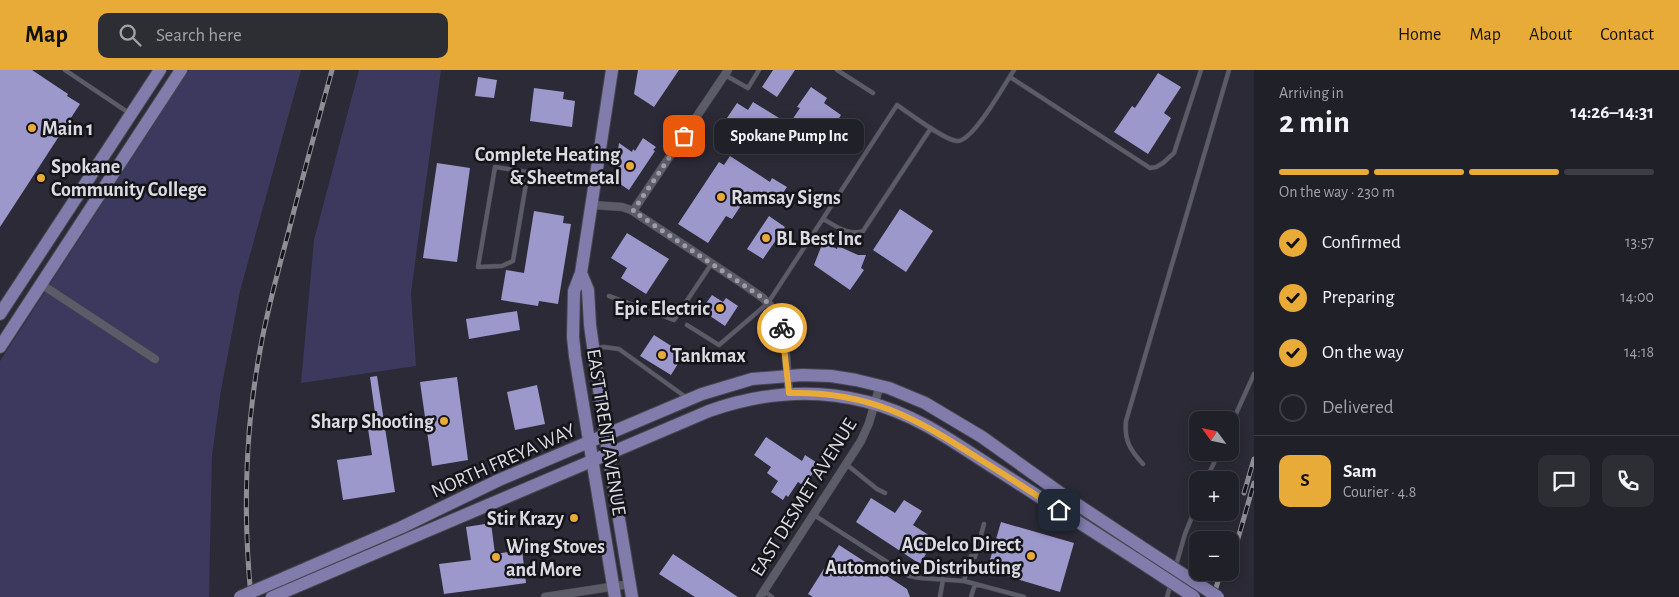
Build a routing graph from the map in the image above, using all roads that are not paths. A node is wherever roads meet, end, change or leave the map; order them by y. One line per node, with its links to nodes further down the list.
1 (65, 70): 13 (lane)
2 (160, 70): 13 (main road)
3 (181, 70): 22 (main road)
4 (612, 70): 16 (main road, EAST TRENT AVENUE)
5 (759, 70): 10 (lane)
6 (837, 70): 12 (lane)
7 (1014, 70): 11 (lane)
8 (1201, 70): 11 (lane)
9 (1229, 70): 42 (lane)
10 (727, 73): 18 (street)
11 (1010, 76): 14 (lane)
12 (873, 93)
13 (131, 114): 25 (main road)
14 (931, 128): 19 (lane); 19 (lane)
15 (528, 172): 15 (lane); 16 (lane)
16 (596, 182): 17 (main road, EAST TRENT AVENUE)
17 (593, 205): 18 (street); 21 (main road, EAST TRENT AVENUE)
18 (633, 211): 20 (street)
19 (823, 219): 24 (lane)
20 (712, 263): 23 (lane); 24 (street)
21 (582, 273): 28 (main road, EAST TRENT AVENUE); 38 (main road, EAST TRENT AVENUE)
22 (41, 284): 27 (main road); 29 (street)
23 (609, 296)
24 (768, 303): 26 (lane); 31 (street)
25 (0, 314)
26 (687, 326)
27 (0, 347)
28 (593, 348): 34 (lane); 37 (main road, EAST TRENT AVENUE)
29 (155, 359)
30 (1254, 374): 36 (lane)
31 (787, 375): 32 (main road, NORTH FREYA WAY); 33 (street); 34 (main road, NORTH FREYA WAY)
32 (880, 386): 35 (street, EAST DESMET AVENUE); 65 (main road, NORTH FREYA WAY, bridge)
33 (789, 393): 35 (main road, NORTH FREYA WAY); 39 (main road, NORTH FREYA WAY)
34 (689, 399): 37 (main road, NORTH FREYA WAY)
35 (875, 404): 41 (street, EAST DESMET AVENUE); 64 (main road, NORTH FREYA WAY, bridge)
36 (1237, 411)
37 (606, 435): 38 (main road, NORTH FREYA WAY); 39 (main road, EAST TRENT AVENUE)
38 (589, 442): 40 (main road, EAST TRENT AVENUE); 43 (main road, NORTH FREYA WAY)
39 (608, 454): 40 (main road, NORTH FREYA WAY); 53 (main road, EAST TRENT AVENUE)
40 (592, 461): 48 (main road, NORTH FREYA WAY); 54 (main road, EAST TRENT AVENUE)
41 (846, 464): 44 (lane); 45 (street, EAST DESMET AVENUE)
42 (1143, 464)
43 (499, 480): 48 (main road); 49 (main road, NORTH FREYA WAY)
44 (885, 493)
45 (813, 515): 50 (lane); 55 (street, EAST DESMET AVENUE)
46 (1190, 521): 63 (lane)
47 (984, 524): 51 (lane)
48 (438, 526): 49 (main road, NORTH FREYA WAY)
49 (404, 533): 56 (main road, NORTH FREYA WAY, bridge); 57 (main road, NORTH FREYA WAY)
50 (943, 579): 51 (lane); 60 (lane)
51 (964, 581): 52 (lane)
52 (975, 584): 61 (lane); 62 (lane)
53 (631, 591): 54 (street)
54 (614, 592): 58 (street)
55 (762, 594): 59 (lane)
56 (240, 597)
57 (272, 597)
58 (546, 597)
59 (772, 597)
60 (940, 597)
61 (971, 597)
62 (1024, 597)
63 (1167, 597)
64 (1194, 597)
65 (1218, 597)

